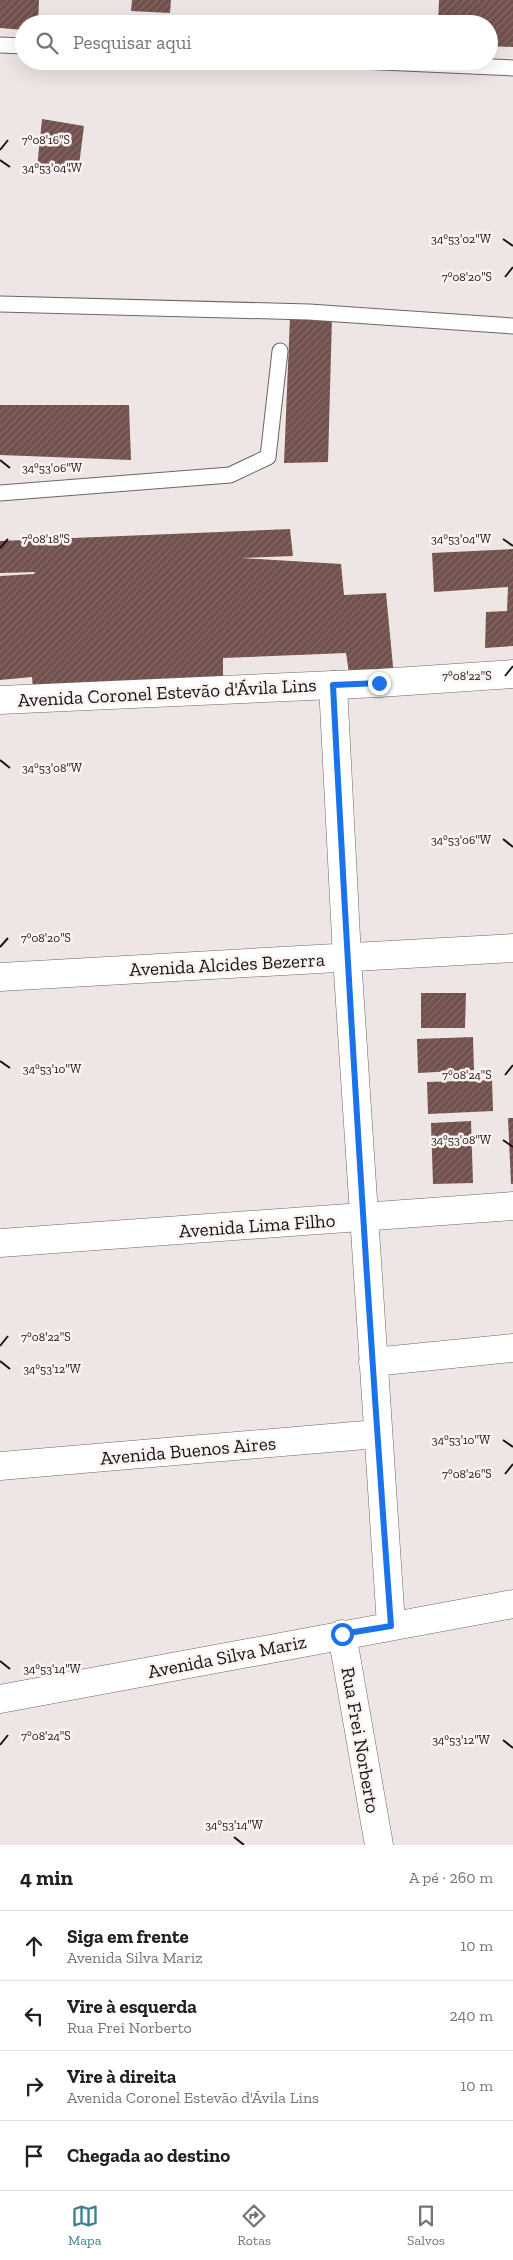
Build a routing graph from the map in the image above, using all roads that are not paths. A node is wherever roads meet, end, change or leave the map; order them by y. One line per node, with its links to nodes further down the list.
1 (0, 45): 2 (lane)
2 (15, 46)
3 (498, 67): 4 (lane)
4 (513, 68)
5 (0, 304): 6 (lane)
6 (512, 329)
7 (280, 351): 8 (lane)
8 (0, 493)
9 (513, 674): 10 (street, Avenida Coronel Estevão d'Ávila Lins)
10 (333, 685): 11 (street, Avenida Coronel Estevão d'Ávila Lins); 13 (street)
11 (0, 700)
12 (513, 948): 13 (street, Avenida Alcides Bezerra)
13 (347, 957): 14 (street, Avenida Alcides Bezerra); 16 (street)
14 (0, 977)
15 (513, 1206): 16 (street, Avenida Lima Filho)
16 (364, 1217): 17 (street, Avenida Lima Filho); 19 (street)
17 (0, 1243)
18 (513, 1348): 19 (street)
19 (373, 1362): 20 (street)
20 (377, 1434): 21 (street, Avenida Buenos Aires); 23 (street)
21 (0, 1466)
22 (513, 1604): 23 (street, Avenida Silva Mariz)
23 (391, 1626): 24 (street, Avenida Silva Mariz)
24 (342, 1634): 25 (street, Avenida Silva Mariz); 26 (street, Rua Frei Norberto)
25 (0, 1699)
26 (379, 1845)

